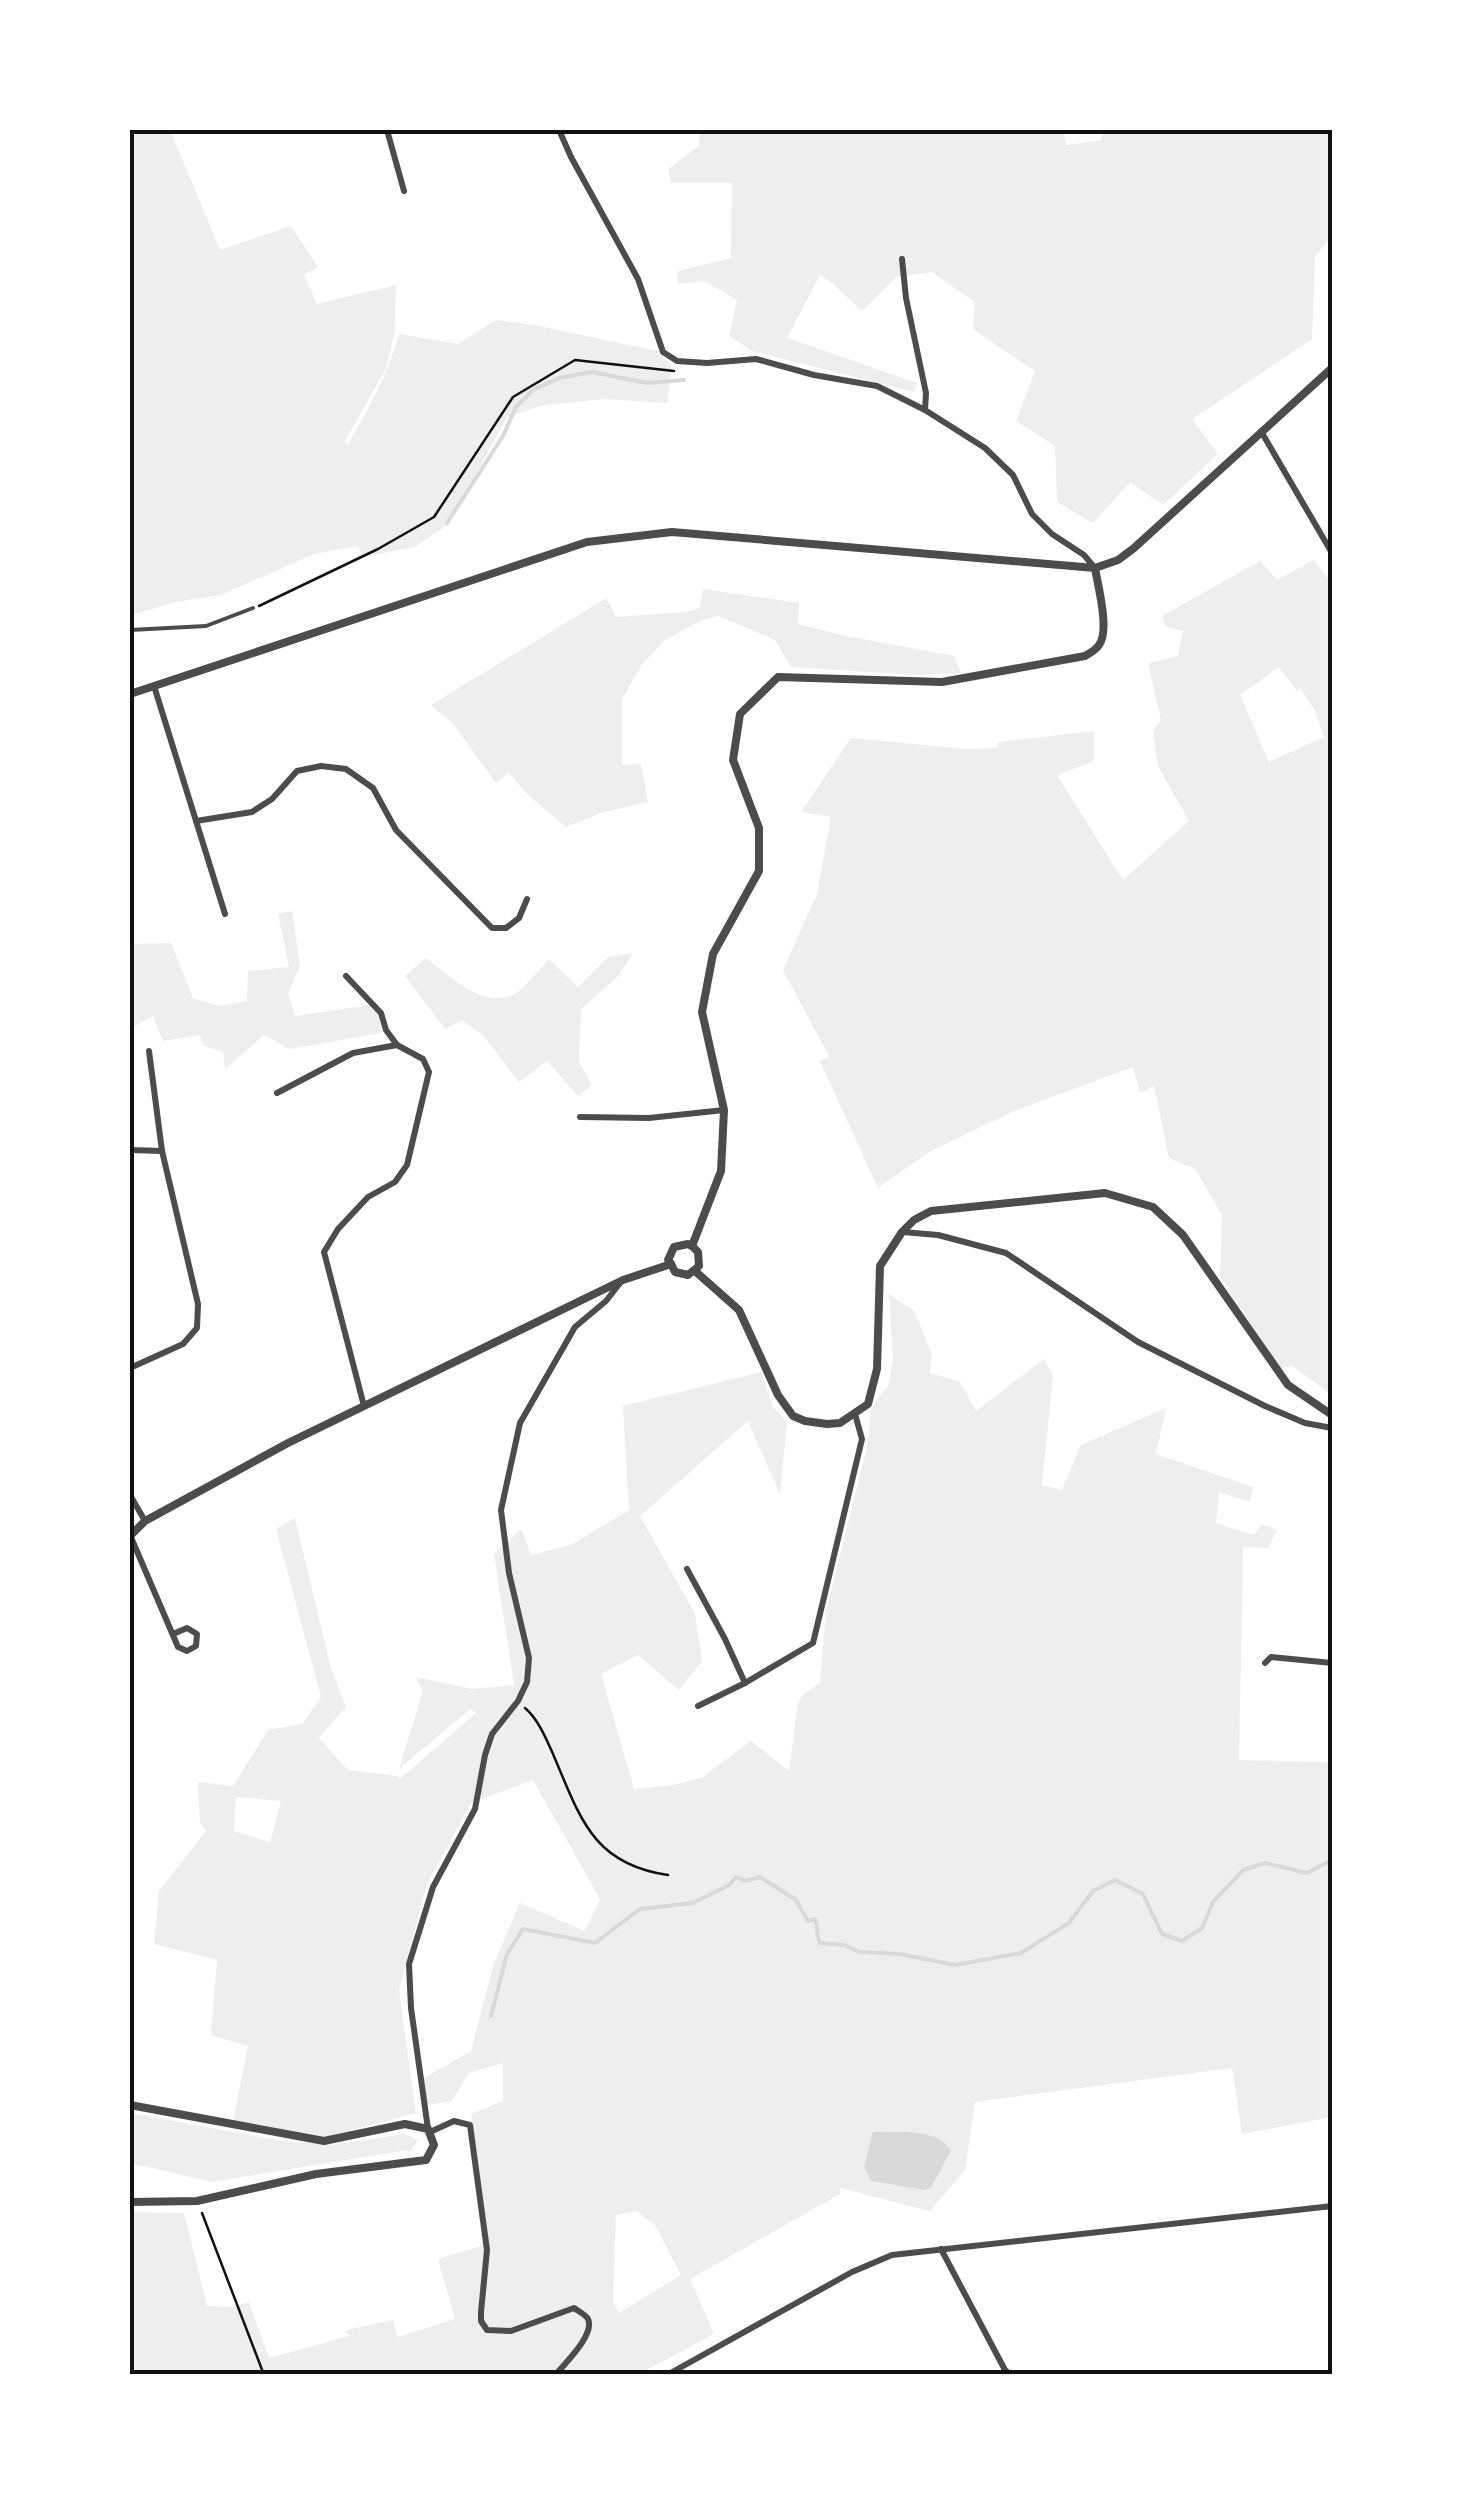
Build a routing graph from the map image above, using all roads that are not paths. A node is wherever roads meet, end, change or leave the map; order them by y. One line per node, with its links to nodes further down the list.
1 (388, 130): 3 (street)
2 (559, 130): 6 (street)
3 (404, 191)
4 (902, 259): 6 (street)
5 (1332, 368): 7 (street)
6 (926, 410): 9 (street)
7 (1262, 433): 8 (street); 9 (street)
8 (1332, 553)
9 (1095, 568): 12 (street); 21 (street)
10 (253, 608): 11 (lane)
11 (130, 630)
12 (154, 686): 13 (street); 14 (street)
13 (130, 694)
14 (196, 821): 15 (street); 16 (street)
15 (527, 900)
16 (225, 914)
17 (346, 976): 18 (street)
18 (396, 1045): 20 (street); 31 (street)
19 (149, 1051): 24 (street)
20 (277, 1093)
21 (724, 1110): 22 (street); 26 (street)
22 (580, 1117)
23 (130, 1150): 24 (street)
24 (162, 1151): 30 (street)
25 (902, 1232): 32 (street); 33 (street); 34 (street)
26 (692, 1246): 27 (street); 28 (street)
27 (670, 1264): 28 (street); 29 (street)
28 (694, 1271): 32 (street)
29 (623, 1280): 31 (street); 45 (street)
30 (130, 1368)
31 (364, 1406): 36 (street)
32 (856, 1414): 42 (street)
33 (1332, 1416)
34 (1332, 1428)
35 (130, 1495): 36 (street)
36 (145, 1521): 37 (street)
37 (130, 1535): 39 (street)
38 (687, 1569): 42 (street)
39 (173, 1634)
40 (1265, 1663): 41 (street)
41 (1332, 1663)
42 (745, 1683): 43 (street)
43 (698, 1706)
44 (130, 2104): 45 (street)
45 (429, 2131): 46 (street); 49 (street)
46 (130, 2202)
47 (1332, 2206): 48 (street)
48 (941, 2250): 50 (street); 51 (street)
49 (552, 2375)
50 (667, 2375)
51 (1010, 2375)

